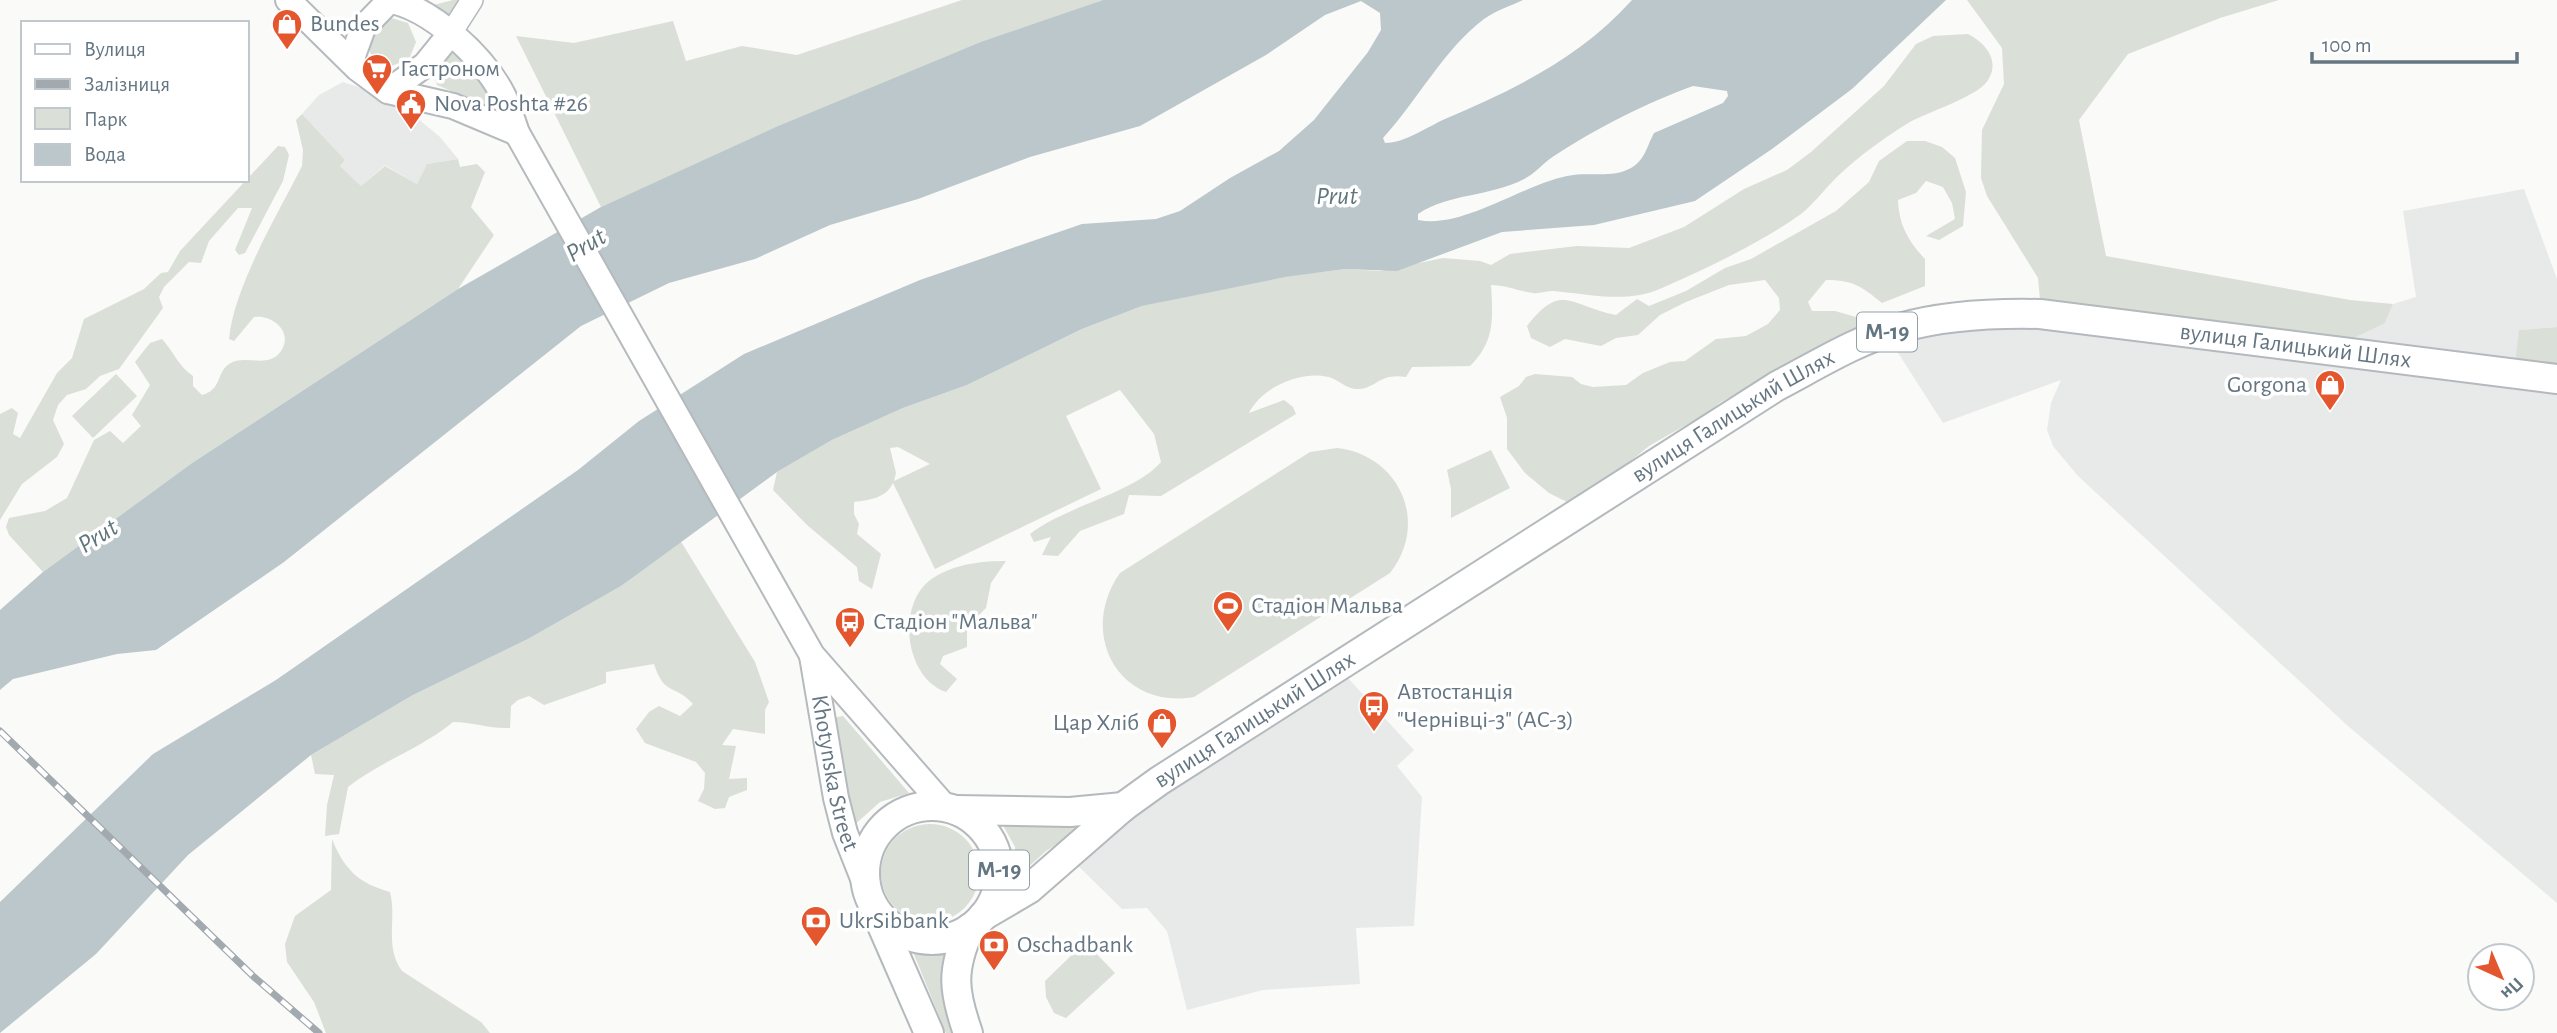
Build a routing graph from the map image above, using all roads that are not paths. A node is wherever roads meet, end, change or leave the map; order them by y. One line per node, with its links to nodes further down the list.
1 (288, 0): 5 (main road)
2 (472, 0): 4 (main road)
3 (395, 1): 4 (main road, Khotynska Street); 5 (main road)
4 (452, 33): 6 (main road); 7 (main road, Khotynska Street)
5 (351, 61): 6 (main road)
6 (388, 91): 7 (main road)
7 (517, 133): 9 (main road, Khotynska Street)
8 (2557, 379): 10 (highway, вулиця Галицький Шлях / М-19)
9 (812, 655): 11 (main road, Khotynska Street); 12 (main road, Khotynska Street)
10 (1123, 807): 11 (highway); 13 (highway, вулиця Галицький Шлях / М-19)
11 (950, 808): 12 (highway); 13 (highway, М-19)
12 (871, 899): 13 (highway, М-19); 14 (highway, Khotynska Street)
13 (976, 922): 15 (highway, М-19)
14 (929, 1033)
15 (968, 1033)

